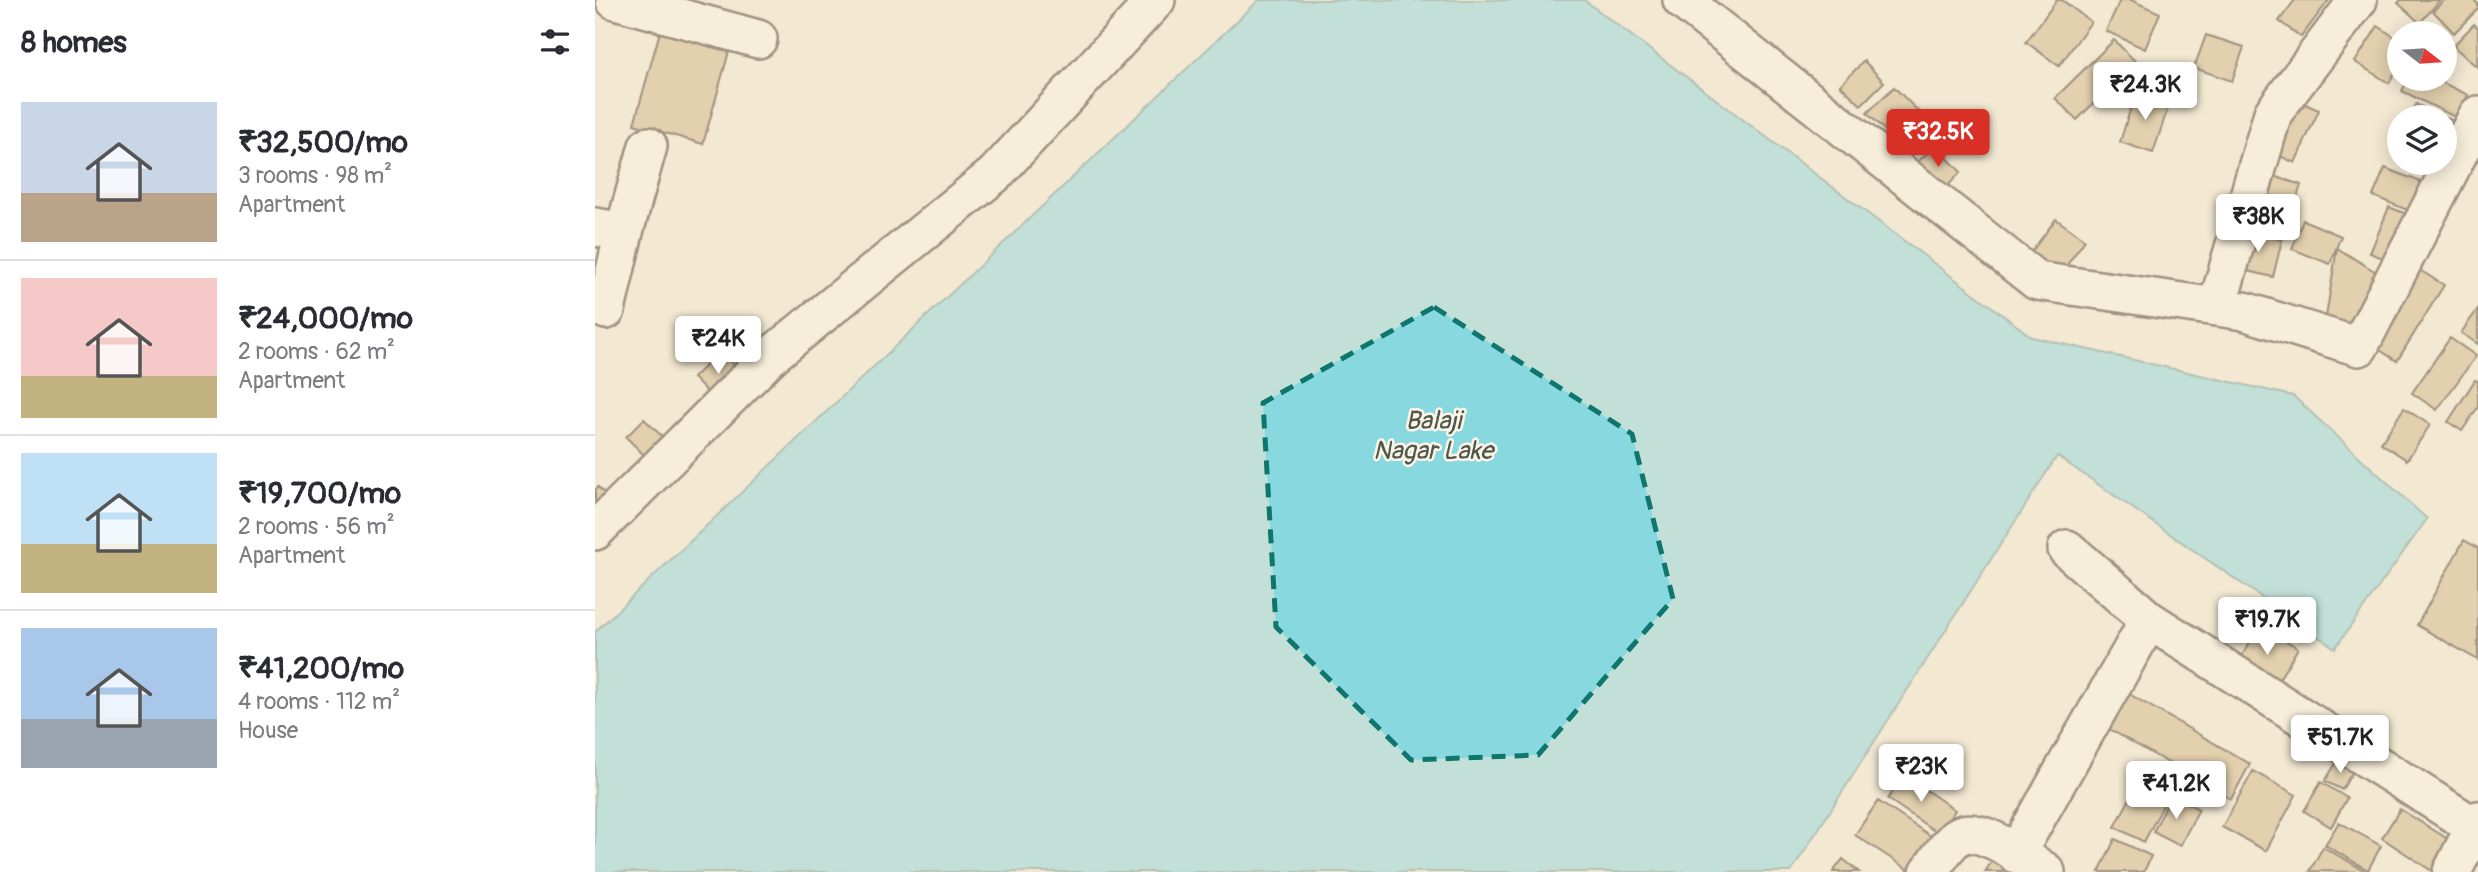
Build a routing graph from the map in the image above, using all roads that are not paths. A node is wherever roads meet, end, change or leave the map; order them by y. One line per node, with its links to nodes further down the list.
1 (615, 0): 5 (street)
2 (1156, 0): 11 (street)
3 (1682, 0): 9 (street)
4 (2358, 0): 9 (street)
5 (758, 39)
6 (2478, 115): 9 (street)
7 (648, 146): 8 (street)
8 (610, 230): 10 (street)
9 (2217, 307)
10 (606, 310)
11 (595, 531)
12 (2067, 549): 13 (street)
13 (2149, 620): 14 (street); 15 (street)
14 (2476, 824): 17 (street)
15 (2031, 863): 16 (street)
16 (1929, 872)
17 (2452, 872)

